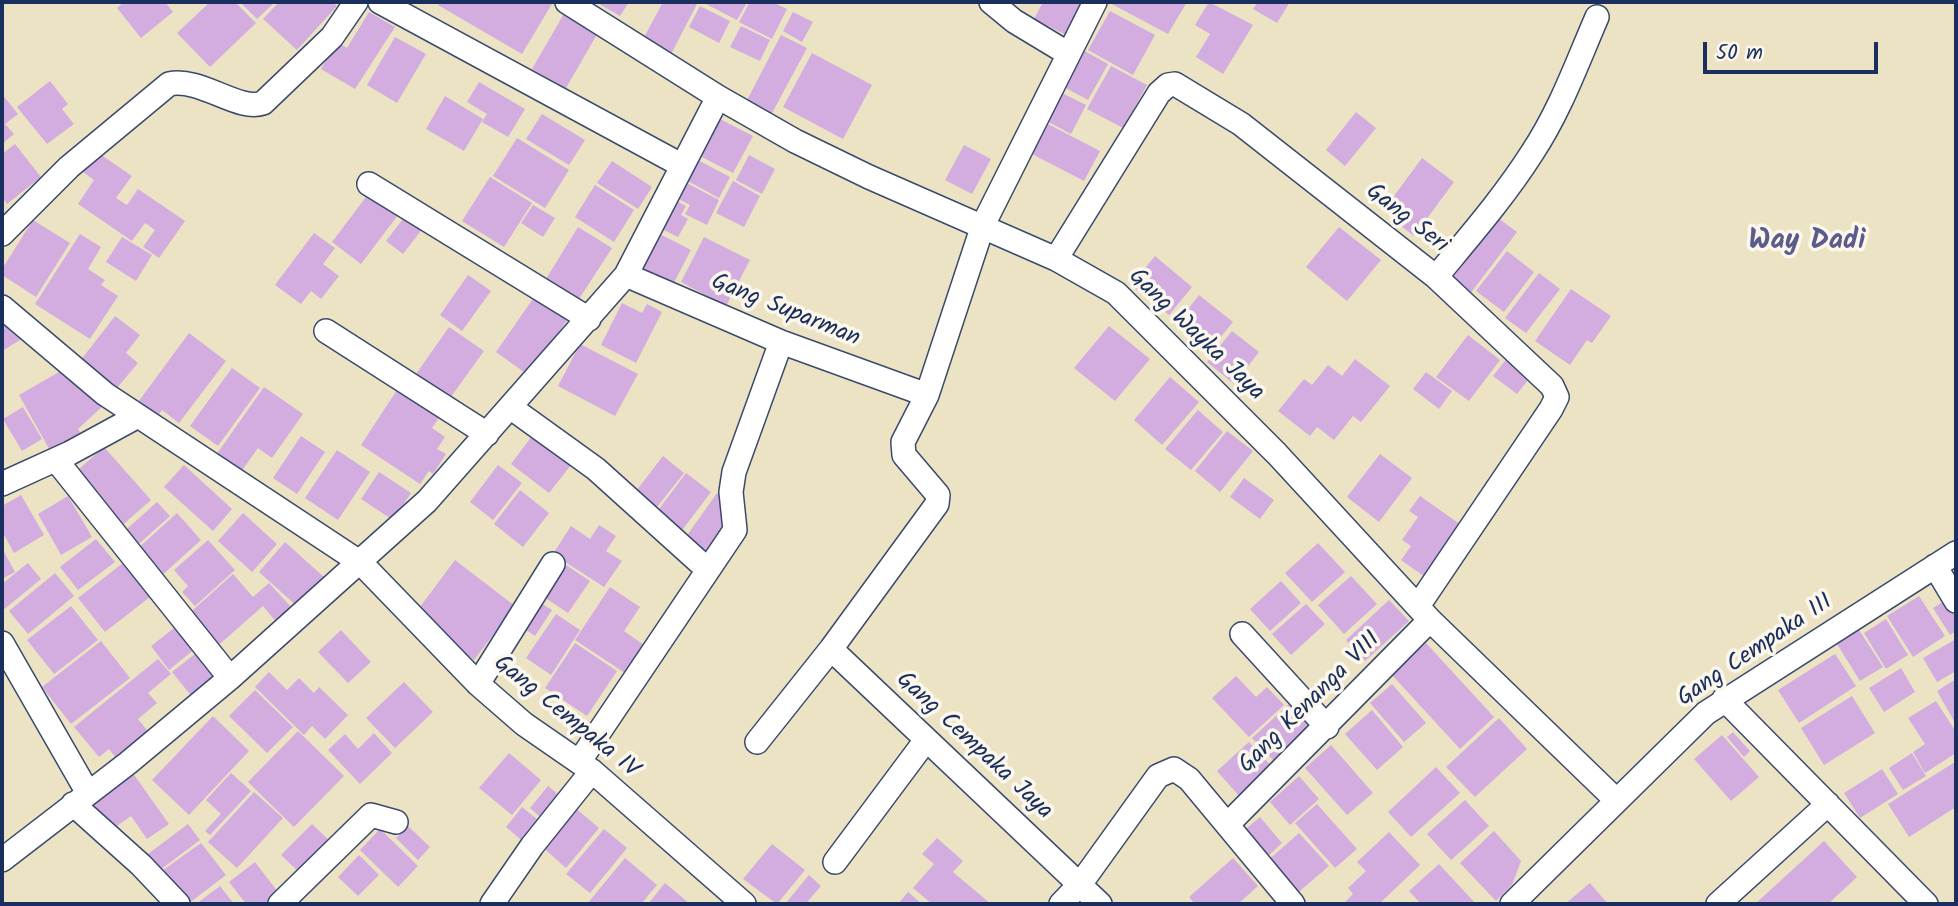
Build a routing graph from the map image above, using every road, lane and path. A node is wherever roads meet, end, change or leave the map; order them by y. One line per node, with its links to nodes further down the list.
1 (356, 2): 12 (street)
2 (380, 2): 9 (street)
3 (567, 2): 8 (street, Gang Wayka Jaya)
4 (991, 2): 7 (street)
5 (1095, 2): 7 (street)
6 (1598, 17): 15 (street)
7 (1067, 53): 11 (street)
8 (718, 97): 9 (street); 11 (street, Gang Wayka Jaya)
9 (681, 165): 14 (street)
10 (369, 184): 17 (street)
11 (983, 225): 13 (street, Gang Wayka Jaya); 20 (street)
12 (2, 234)
13 (1056, 259): 15 (street, Gang Seri); 32 (street, Gang Wayka Jaya)
14 (626, 275): 17 (street); 19 (street, Gang Suparman)
15 (1436, 277): 32 (street, Gang Seri)
16 (2, 307): 22 (street, Gang Cempaka IV)
17 (589, 319): 21 (street)
18 (326, 331): 23 (street)
19 (781, 342): 20 (street, Gang Suparman); 30 (street)
20 (927, 395): 34 (street)
21 (510, 407): 23 (street); 30 (street)
22 (138, 416): 24 (street); 27 (street, Gang Cempaka IV)
23 (487, 434): 27 (street)
24 (56, 460): 25 (street); 36 (street)
25 (2, 484)
26 (1956, 553): 29 (street, Gang Cempaka III)
27 (361, 563): 36 (street); 37 (street, Gang Cempaka IV)
28 (554, 564): 37 (street)
29 (1936, 566): 31 (street); 38 (street, Gang Cempaka III)
30 (709, 570): 42 (street)
31 (1956, 601)
32 (1424, 613): 39 (street, Gang Kenanga VIII); 44 (street, Gang Wayka Jaya)
33 (1242, 634): 39 (street)
34 (831, 649): 40 (street, Gang Cempaka Jaya); 41 (street)
35 (6, 658): 43 (street)
36 (230, 678): 43 (street)
37 (478, 684): 42 (street, Gang Cempaka IV)
38 (1724, 699): 44 (street, Gang Cempaka III); 45 (street)
39 (1327, 727): 47 (street, Gang Kenanga VIII)
40 (926, 740): 49 (street); 50 (street, Gang Cempaka Jaya)
41 (757, 742)
42 (586, 766): 53 (street); 54 (street, Gang Cempaka IV)
43 (80, 799): 48 (street); 51 (street)
44 (1615, 800): 58 (street, Gang Cempaka III)
45 (1828, 804): 59 (street); 60 (street)
46 (396, 822): 52 (street)
47 (1228, 824): 50 (street); 57 (street)
48 (2, 860)
49 (835, 862)
50 (1081, 883): 55 (street); 56 (street, Gang Cempaka Jaya)
51 (178, 904)
52 (280, 904)
53 (492, 904)
54 (744, 904)
55 (1060, 904)
56 (1100, 904)
57 (1293, 904)
58 (1512, 904)
59 (1718, 904)
60 (1926, 904)

